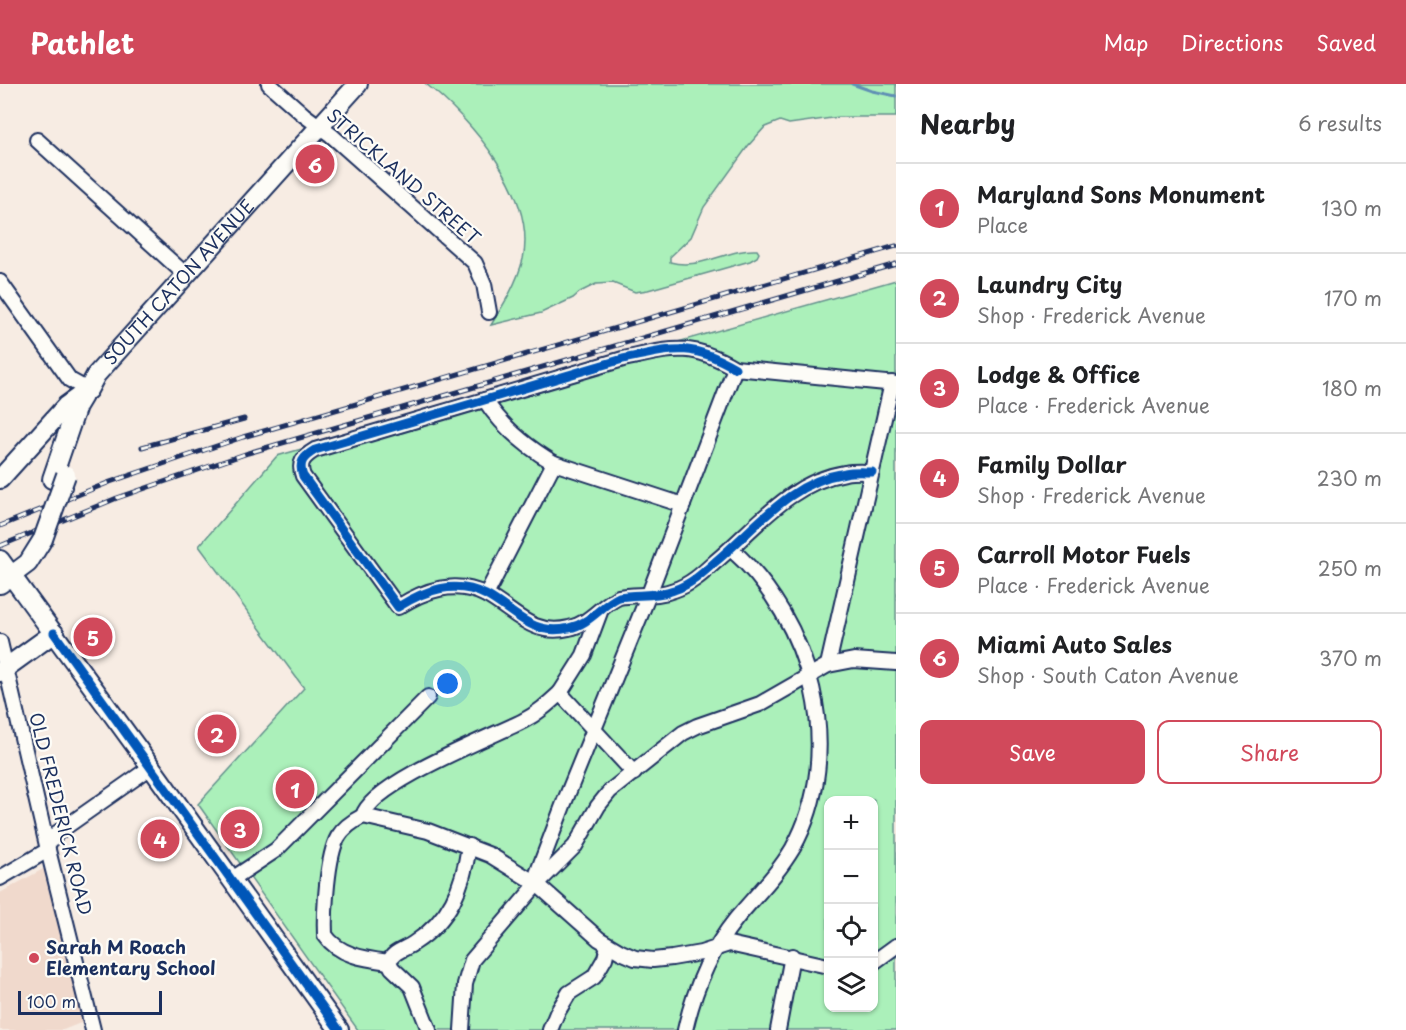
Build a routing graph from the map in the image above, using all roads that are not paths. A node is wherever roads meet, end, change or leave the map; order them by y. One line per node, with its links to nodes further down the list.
1 (269, 84): 3 (street, STRICKLAND STREET)
2 (358, 84): 3 (main road, SOUTH CATON AVENUE)
3 (320, 127): 5 (main road, SOUTH CATON AVENUE); 7 (street, STRICKLAND STREET)
4 (37, 140): 5 (street)
5 (186, 275): 10 (main road, SOUTH CATON AVENUE)
6 (0, 282): 10 (street)
7 (489, 312)
8 (735, 368): 9 (street); 11 (street); 15 (street)
9 (894, 383): 13 (street)
10 (88, 390): 14 (main road, SOUTH CATON AVENUE); 17 (main road, bridge)
11 (485, 400): 12 (street); 19 (street)
12 (554, 463): 15 (street); 19 (street)
13 (872, 472): 16 (street); 24 (street)
14 (0, 479)
15 (683, 505): 18 (street)
16 (731, 549): 18 (street); 26 (street)
17 (3, 571): 21 (main road)
18 (649, 594): 20 (street); 29 (street)
19 (486, 595): 20 (street)
20 (600, 610): 27 (street)
21 (54, 633): 25 (main road); 30 (main road)
22 (0, 642): 25 (street, OLD FREDERICK ROAD)
23 (896, 663): 24 (street)
24 (828, 665): 26 (street)
25 (3, 670): 34 (street, OLD FREDERICK ROAD)
26 (810, 677): 31 (street); 40 (street)
27 (560, 693): 29 (street); 32 (street)
28 (428, 697): 36 (street)
29 (594, 731): 31 (street); 37 (street)
30 (151, 767): 34 (street); 36 (main road)
31 (634, 773): 37 (street)
32 (363, 816): 33 (street); 43 (street)
33 (469, 846): 37 (street); 43 (street)
34 (47, 848): 35 (street); 45 (street, OLD FREDERICK ROAD)
35 (0, 878)
36 (232, 879): 46 (main road)
37 (537, 884): 38 (street); 48 (street)
38 (608, 945): 40 (street); 49 (street)
39 (896, 946): 42 (street)
40 (717, 947): 41 (street); 50 (street)
41 (792, 956): 44 (street); 51 (street)
42 (878, 959)
43 (389, 962): 47 (street)
44 (824, 965)
45 (93, 1030)
46 (339, 1030)
47 (429, 1030)
48 (462, 1030)
49 (550, 1030)
50 (685, 1030)
51 (778, 1030)

